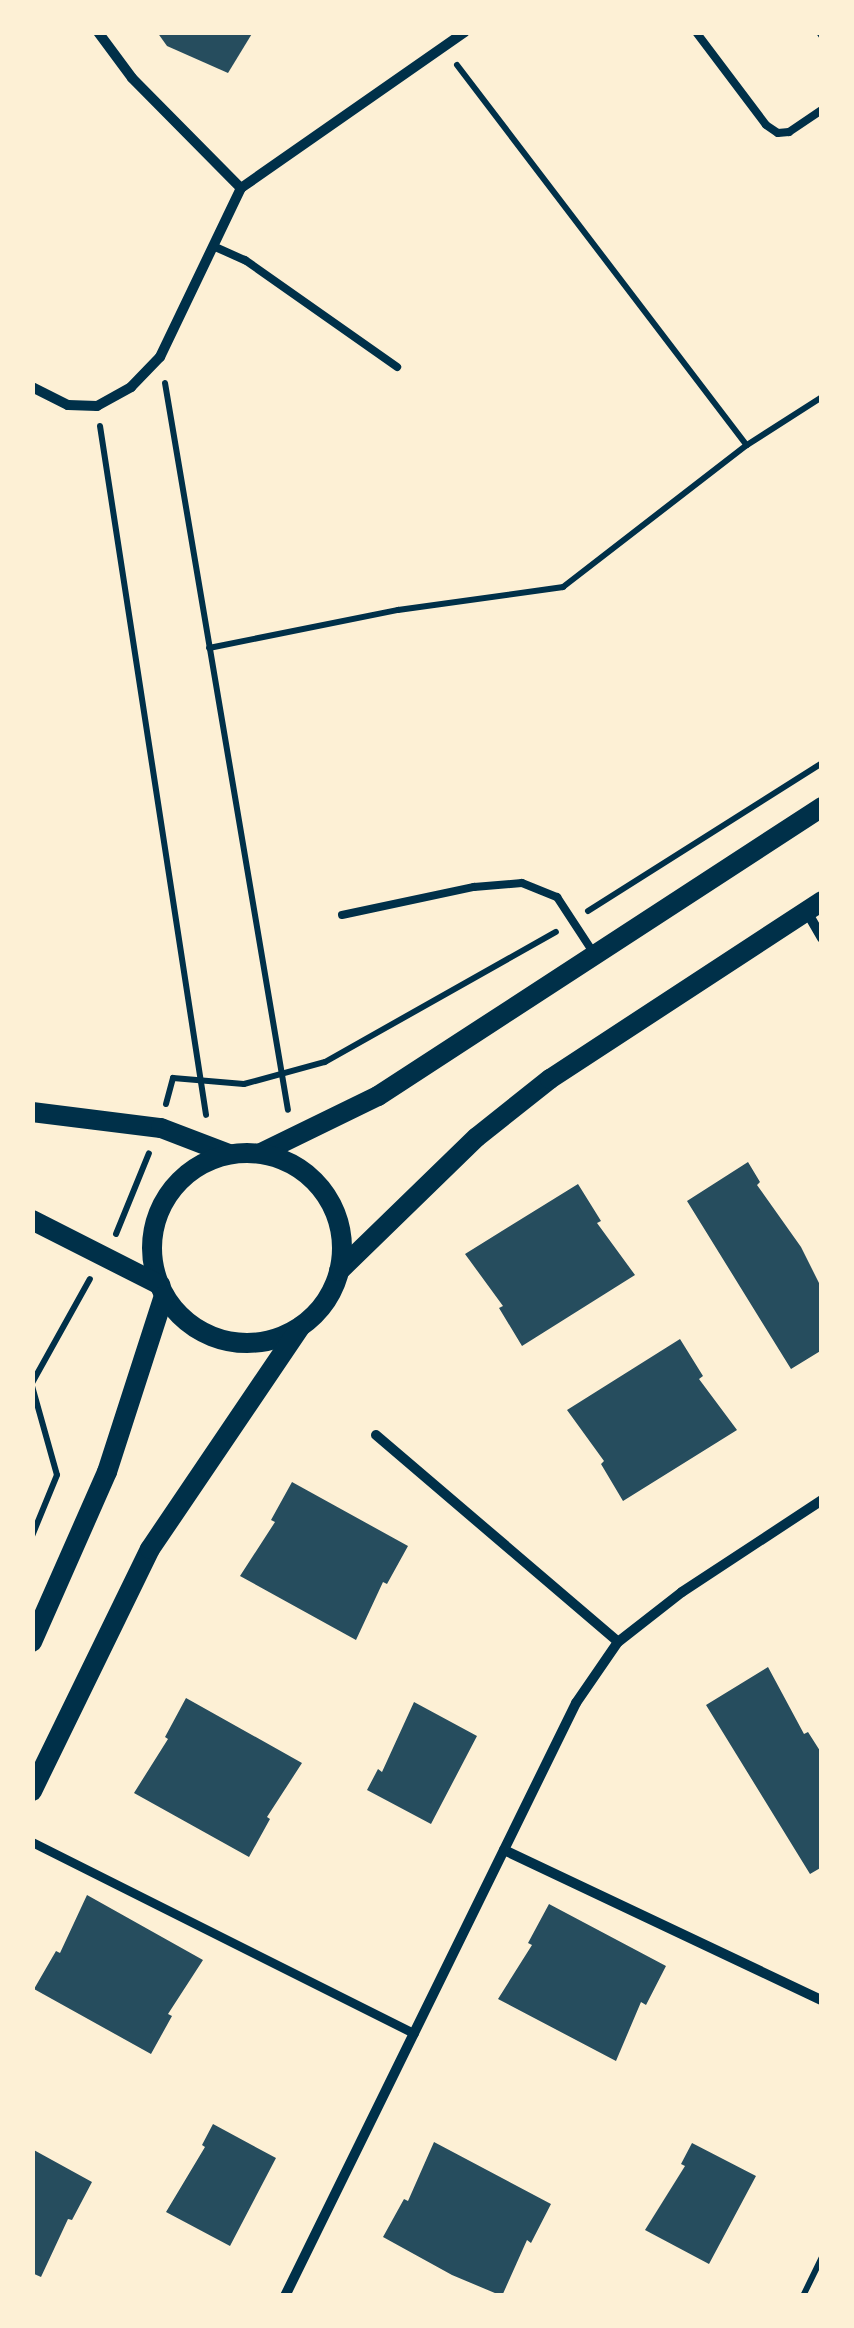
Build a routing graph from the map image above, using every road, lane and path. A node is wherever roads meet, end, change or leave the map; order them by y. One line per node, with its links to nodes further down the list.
1 (98, 32): 6 (street)
2 (465, 32): 4 (street)
3 (696, 32): 5 (lane)
4 (444, 47): 6 (street); 13 (path)
5 (822, 110)
6 (241, 188): 7 (street)
7 (213, 246): 8 (street); 9 (lane)
8 (160, 357): 12 (street); 14 (path)
9 (397, 367)
10 (32, 387): 12 (street)
11 (822, 397): 13 (path)
12 (97, 406): 24 (path)
13 (746, 446): 14 (path)
14 (209, 648): 22 (path)
15 (822, 762): 19 (path)
16 (822, 808): 21 (main road)
17 (814, 906): 20 (street); 32 (main road)
18 (342, 915): 19 (lane)
19 (573, 921): 21 (lane); 22 (path)
20 (822, 938)
21 (594, 955): 26 (main road)
22 (281, 1074): 24 (path); 26 (path)
23 (172, 1078): 24 (path)
24 (201, 1080): 27 (path)
25 (32, 1112): 27 (main road)
26 (293, 1140): 28 (main road)
27 (220, 1153): 28 (main road); 34 (main road)
28 (262, 1153): 32 (main road)
29 (148, 1155): 31 (path)
30 (32, 1220): 34 (main road)
31 (119, 1226)
32 (339, 1271): 35 (main road)
33 (89, 1280): 36 (path)
34 (162, 1290): 35 (main road); 40 (main road)
35 (302, 1325): 42 (main road)
36 (32, 1384): 39 (path)
37 (376, 1435): 41 (street)
38 (822, 1500): 41 (street)
39 (32, 1536)
40 (32, 1642)
41 (618, 1642): 44 (street)
42 (32, 1791)
43 (32, 1842): 46 (street)
44 (504, 1850): 45 (street); 46 (street)
45 (822, 2000)
46 (414, 2034): 48 (street)
47 (822, 2256): 49 (path)
48 (286, 2296)
49 (802, 2296)

